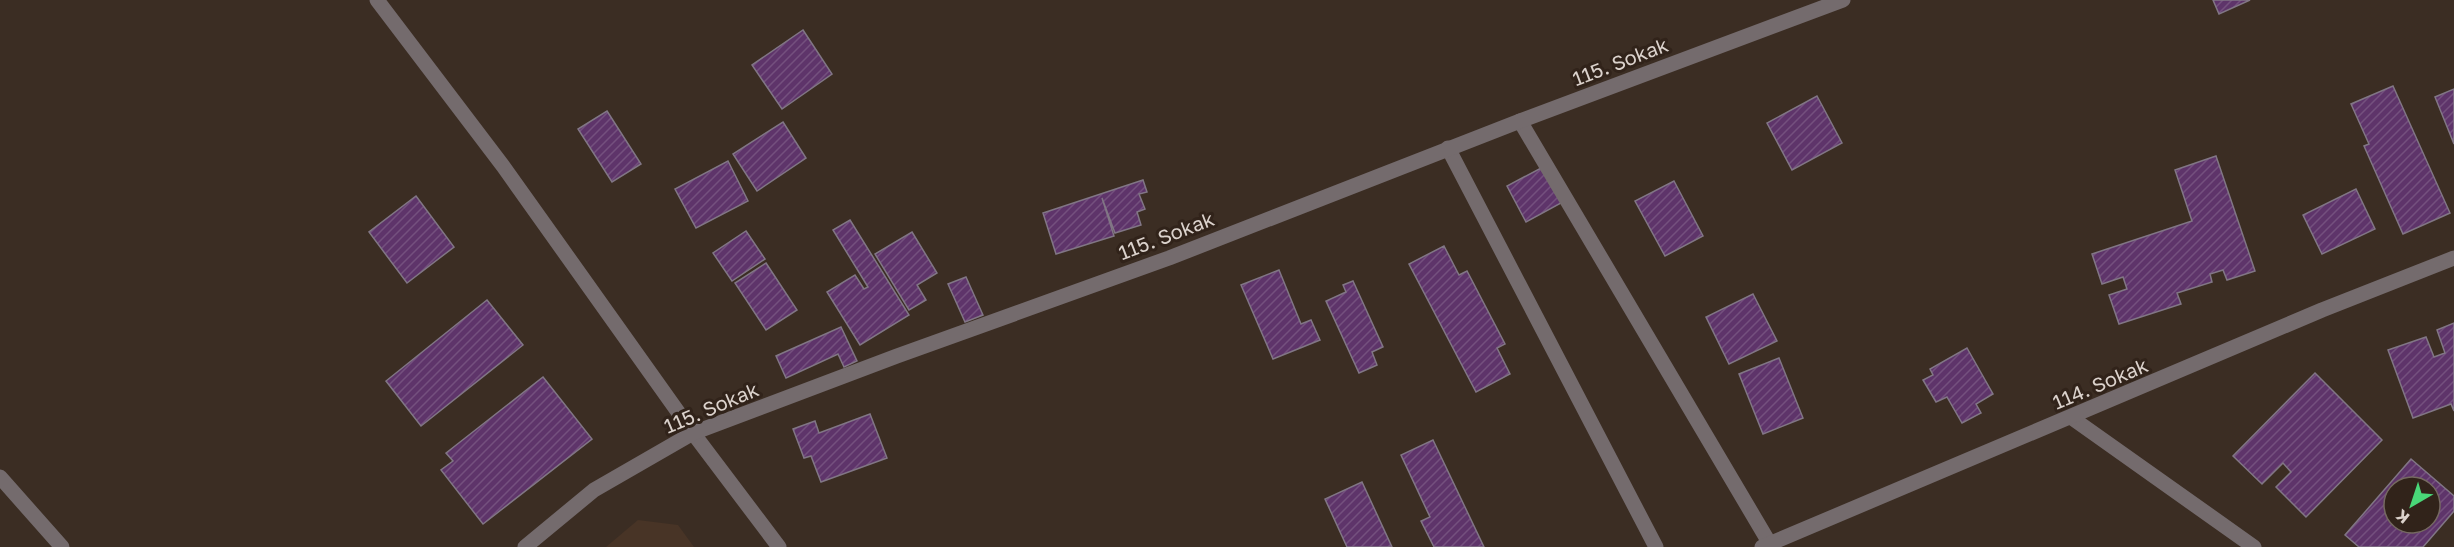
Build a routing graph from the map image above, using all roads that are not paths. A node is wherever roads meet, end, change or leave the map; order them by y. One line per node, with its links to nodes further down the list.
1 (377, 0): 7 (street)
2 (1843, 0): 3 (street, 115. Sokak)
3 (1520, 121): 4 (street, 115. Sokak); 9 (street)
4 (1448, 148): 7 (street, 115. Sokak); 13 (street)
5 (2454, 258): 6 (street, 114. Sokak)
6 (2072, 418): 9 (street, 114. Sokak); 14 (street)
7 (693, 434): 11 (street, 115. Sokak); 12 (street)
8 (0, 477): 10 (street)
9 (1766, 545)
10 (62, 547)
11 (525, 547)
12 (779, 547)
13 (1656, 547)
14 (2254, 547)

